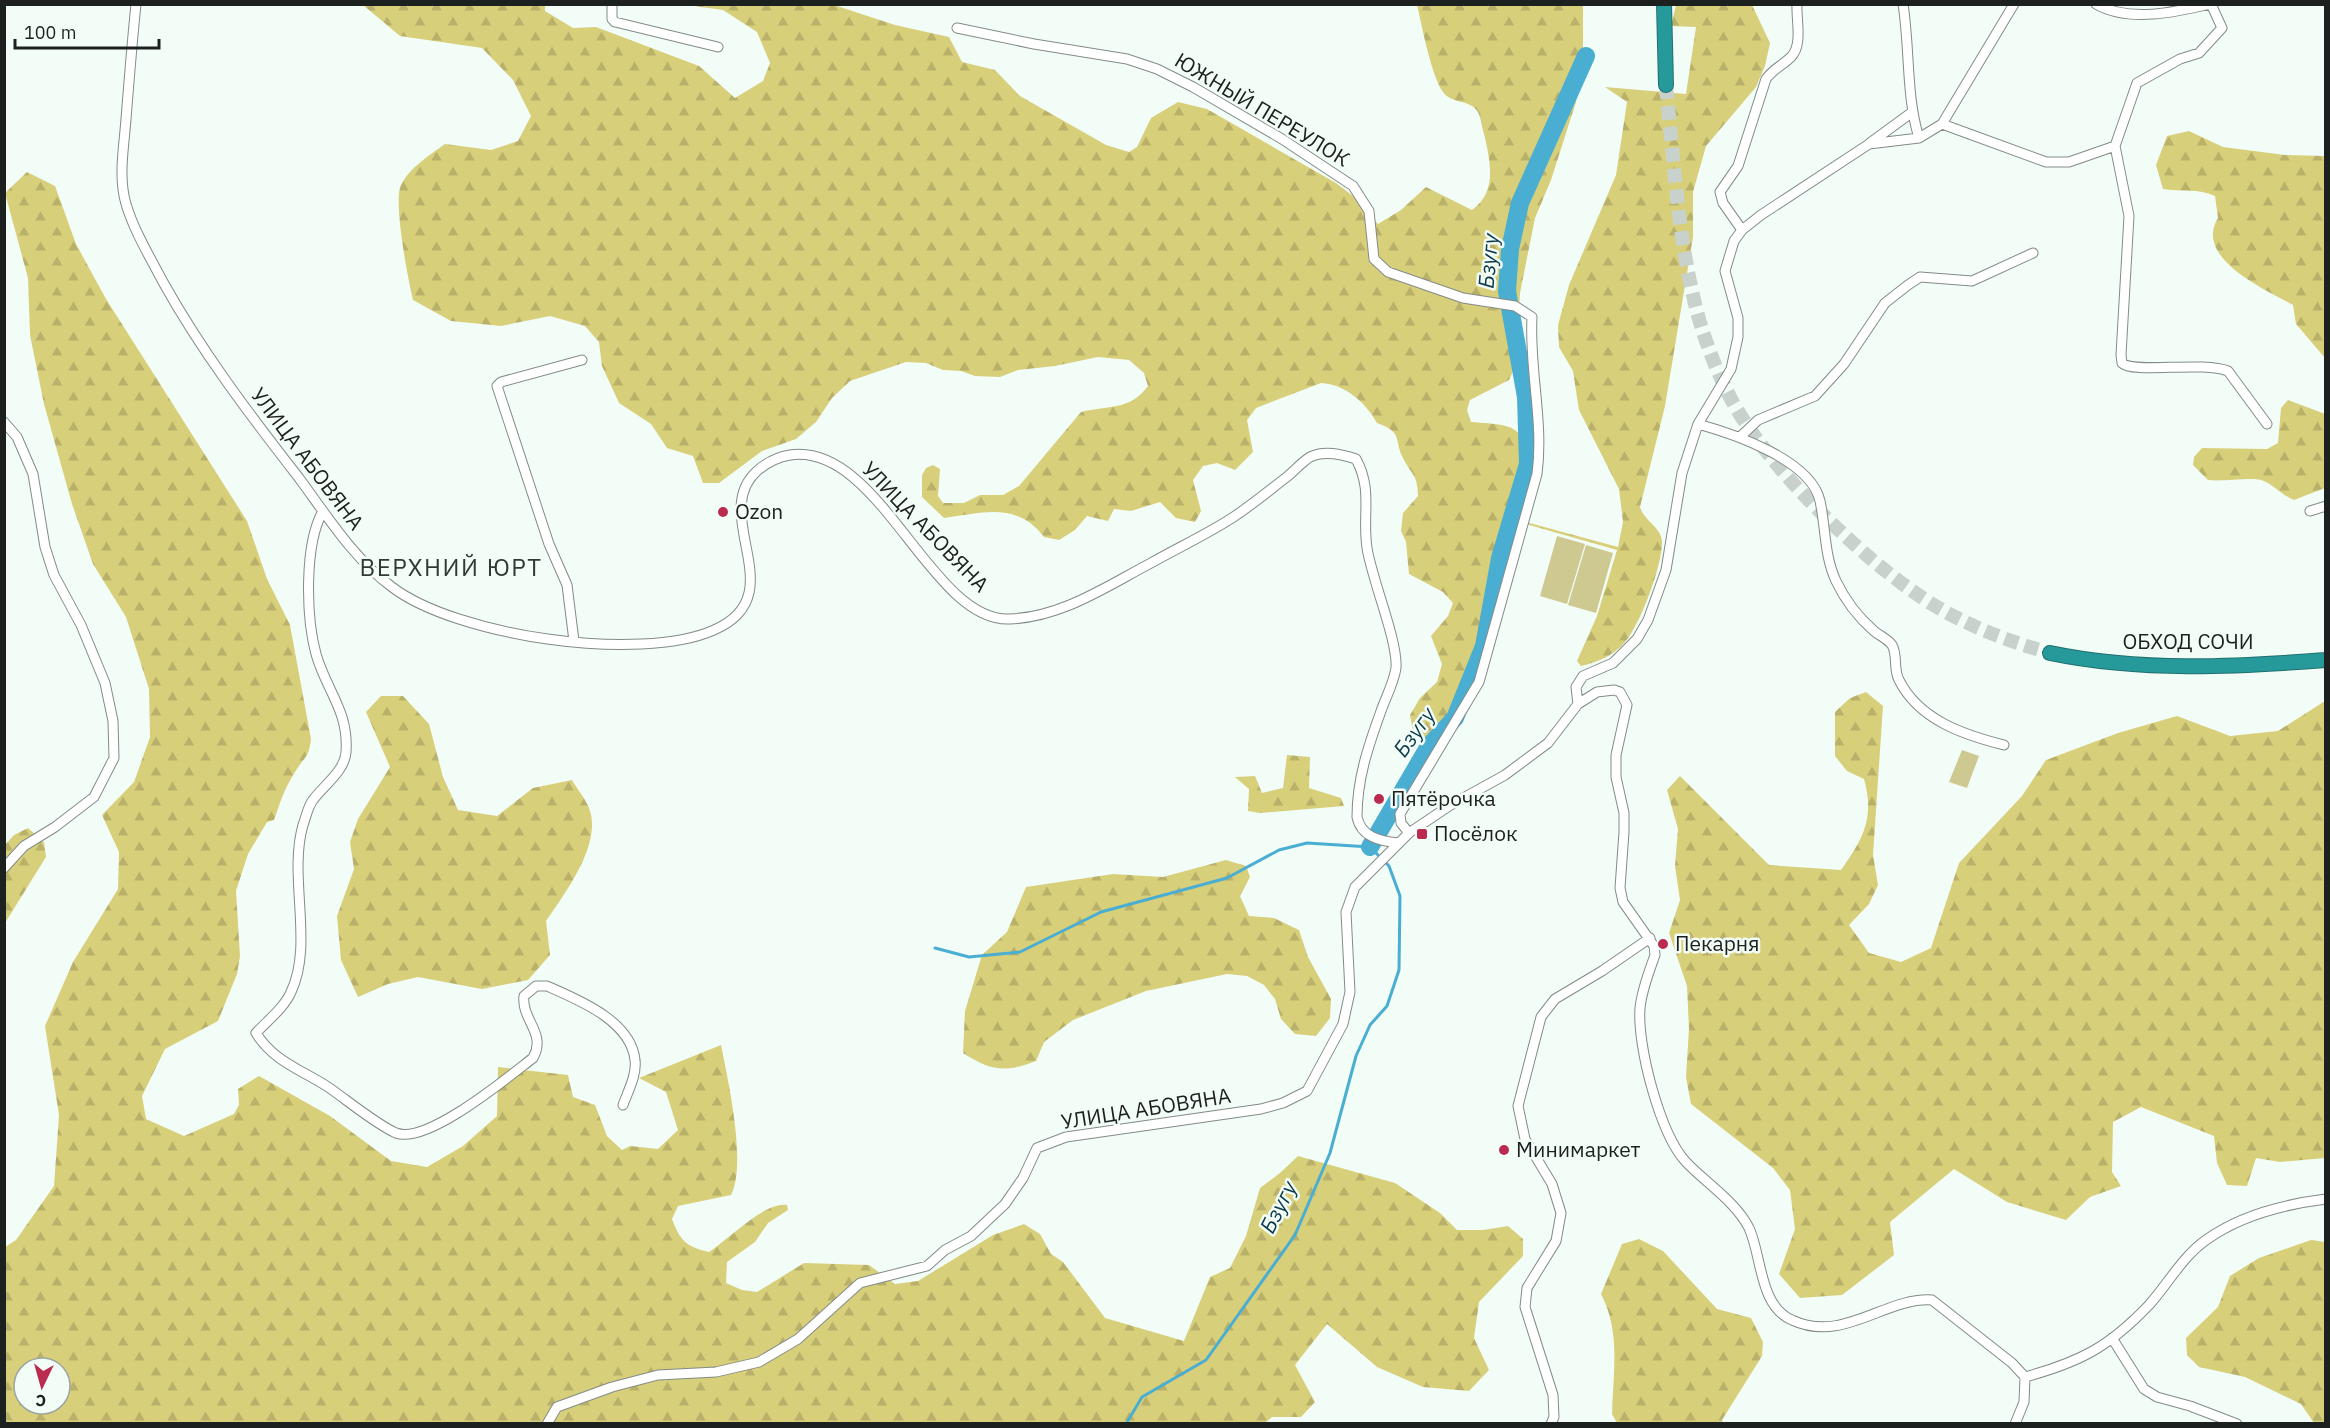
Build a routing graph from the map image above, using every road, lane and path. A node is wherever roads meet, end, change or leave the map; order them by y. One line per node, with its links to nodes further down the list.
1 (136, 4): 25 (street, УЛИЦА АБОВЯНА)
2 (612, 4): 10 (street)
3 (1664, 4): 11 (highway)
4 (1797, 4): 17 (street)
5 (1902, 4): 12 (street)
6 (2014, 4): 13 (street, УЛИЦА АБОВЯНА)
7 (2096, 4): 8 (street)
8 (2211, 4): 16 (street)
9 (957, 28): 32 (street, ЮЖНЫЙ ПЕРЕУЛОК)
10 (718, 47)
11 (1666, 85)
12 (1911, 113): 14 (street); 15 (street)
13 (1942, 124): 14 (street, УЛИЦА АБОВЯНА); 16 (street)
14 (1919, 138): 15 (street, УЛИЦА АБОВЯНА)
15 (1869, 144): 17 (street, УЛИЦА АБОВЯНА)
16 (2115, 146): 22 (street)
17 (1742, 230): 21 (street, УЛИЦА АБОВЯНА)
18 (2033, 253): 23 (street)
19 (582, 360): 27 (street)
20 (4, 422): 34 (street)
21 (1698, 424): 23 (street); 30 (street, УЛИЦА АБОВЯНА)
22 (2266, 424)
23 (1740, 437): 31 (street)
24 (2325, 506): 26 (street)
25 (323, 511): 27 (street, УЛИЦА АБОВЯНА); 36 (street)
26 (2310, 511)
27 (574, 641): 33 (street, УЛИЦА АБОВЯНА)
28 (2050, 653): 29 (highway, ОБХОД СОЧИ)
29 (2325, 660)
30 (1578, 704): 32 (street, УЛИЦА АБОВЯНА); 35 (street, УЛИЦА АБОВЯНА)
31 (2004, 745)
32 (1409, 833): 33 (street, УЛИЦА АБОВЯНА)
33 (1398, 843): 40 (street, УЛИЦА АБОВЯНА)
34 (4, 868)
35 (1650, 938): 39 (street); 41 (street)
36 (622, 1105)
37 (2325, 1199): 38 (street)
38 (2112, 1338): 39 (street); 43 (street)
39 (2025, 1377): 42 (street)
40 (547, 1424)
41 (1551, 1424)
42 (2015, 1424)
43 (2237, 1424)

